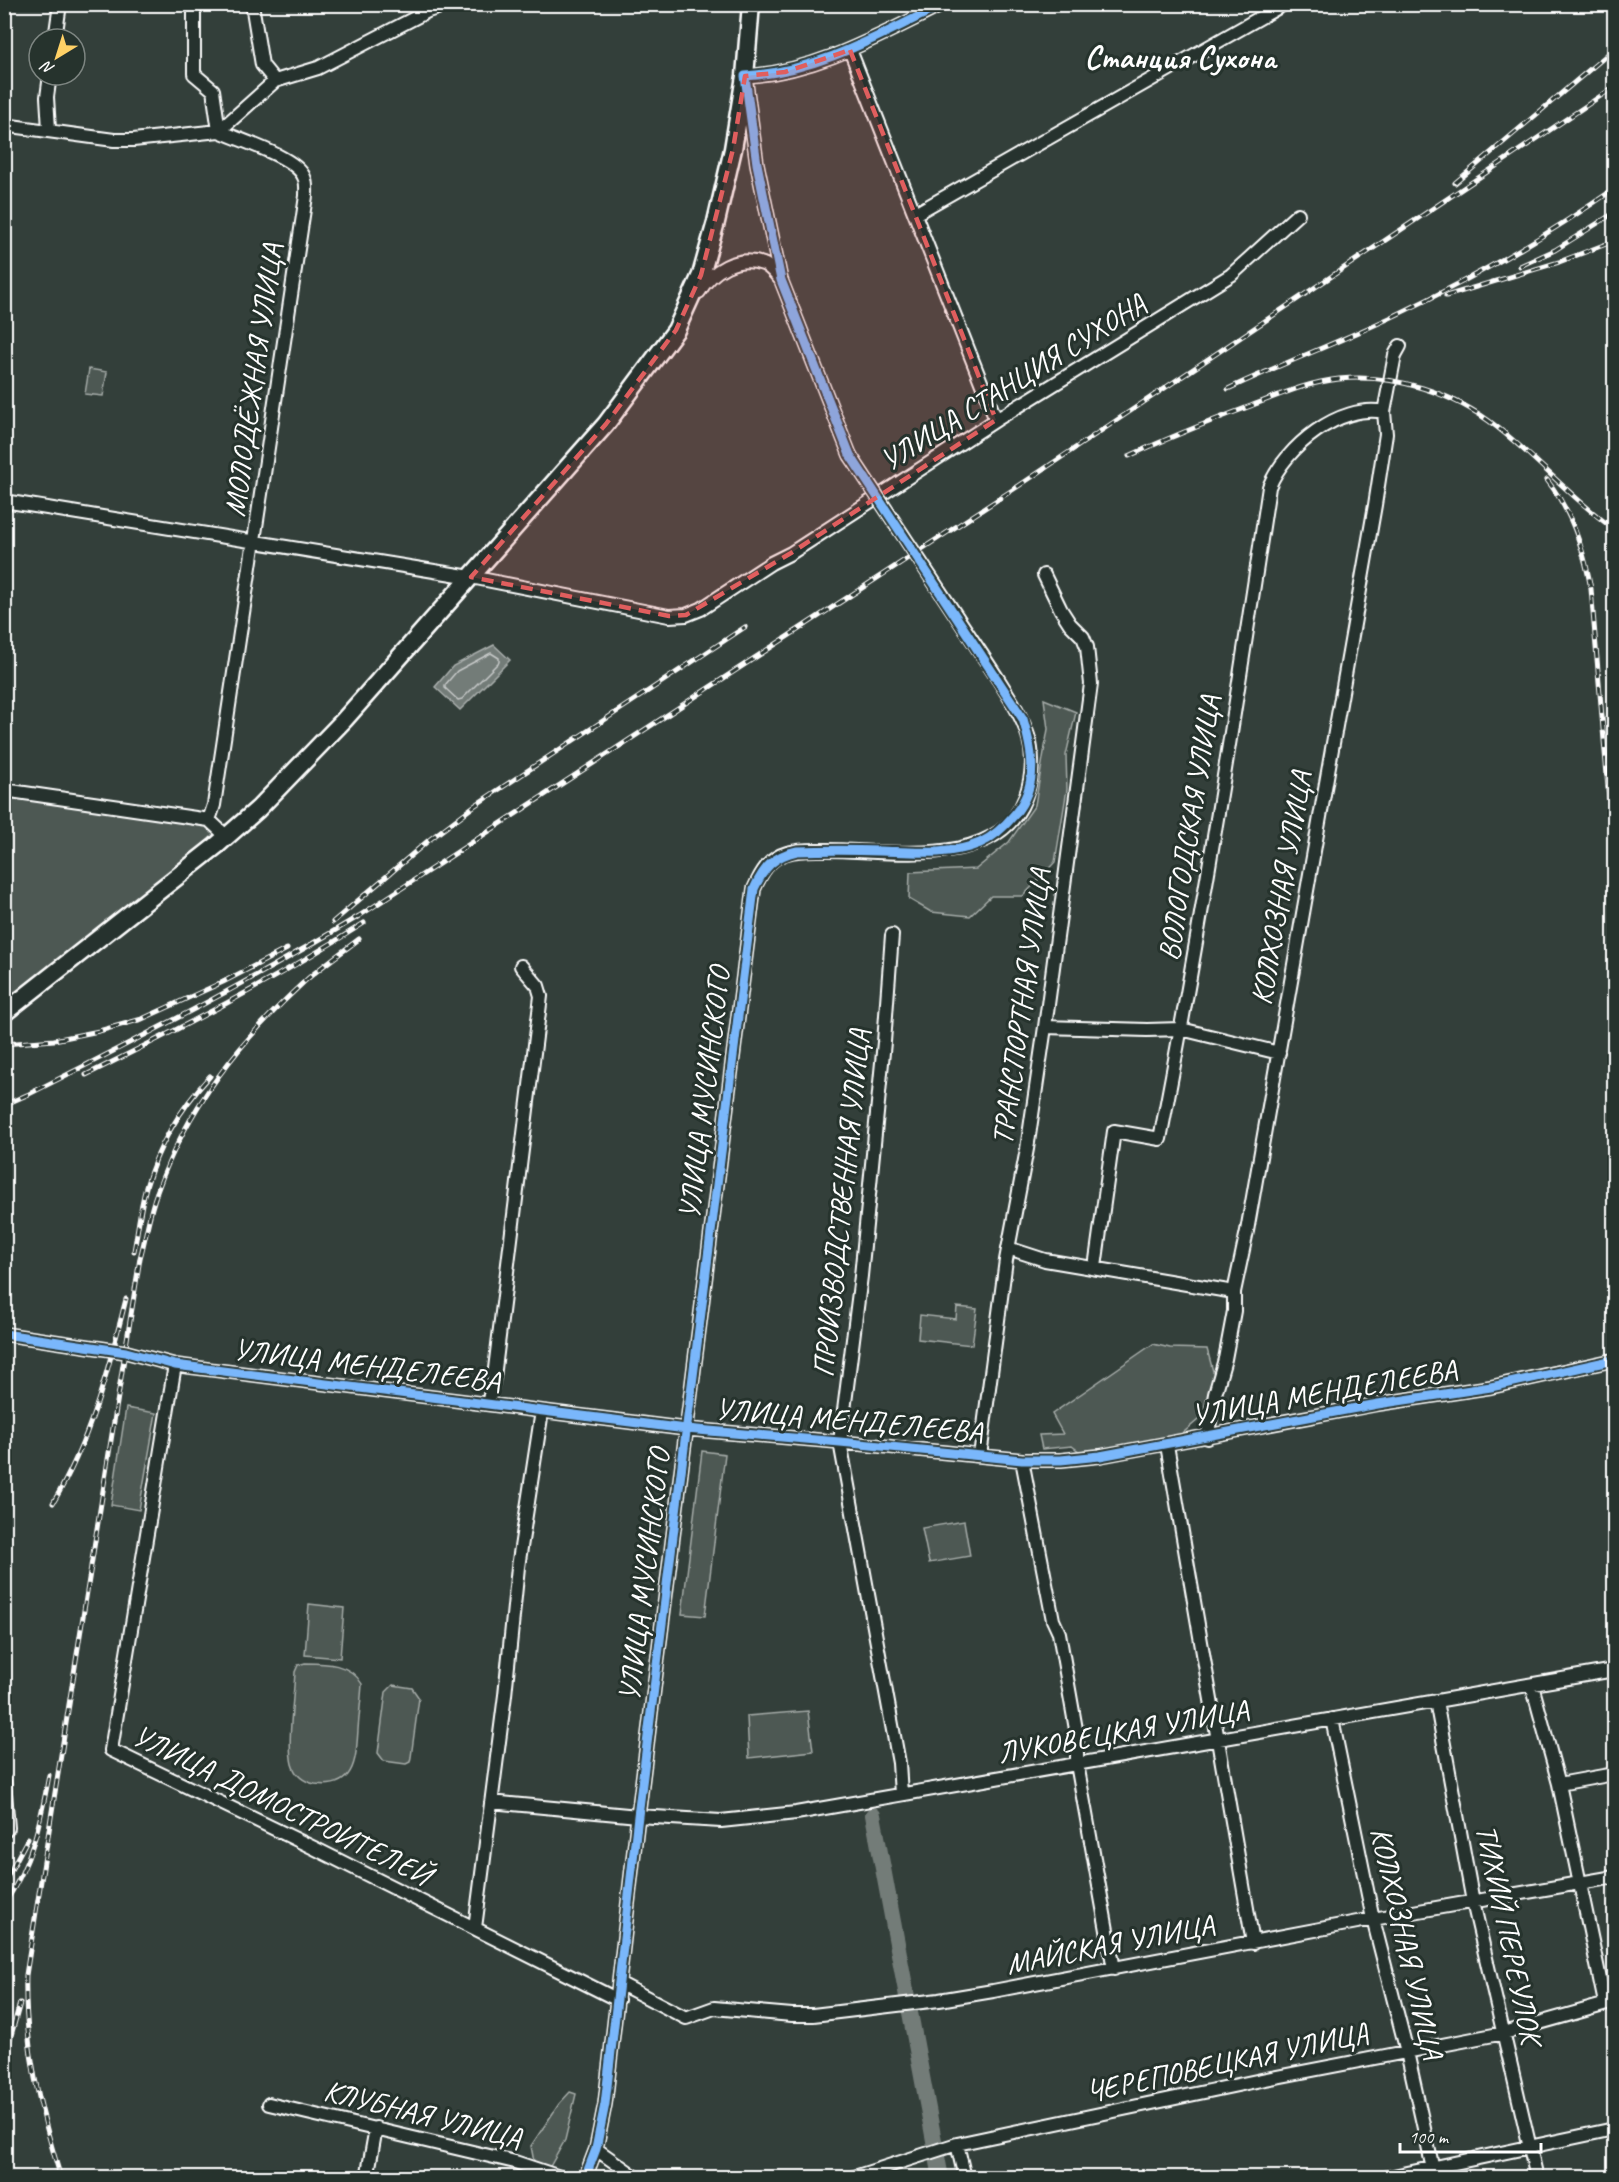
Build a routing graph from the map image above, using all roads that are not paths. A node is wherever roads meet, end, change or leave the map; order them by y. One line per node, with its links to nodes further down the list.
1 (60, 4): 9 (street)
2 (194, 4): 16 (street)
3 (252, 4): 12 (street)
4 (450, 4): 8 (street)
5 (751, 4): 11 (main road)
6 (944, 4): 10 (street)
7 (1284, 4): 17 (street)
8 (424, 8): 12 (street)
9 (57, 27)
10 (850, 50): 11 (street); 17 (street)
11 (746, 76): 19 (street, УЛИЦА МУСИНСКОГО); 20 (main road)
12 (275, 81): 16 (street)
13 (48, 87): 15 (street)
14 (4, 124): 15 (street)
15 (49, 129): 16 (street)
16 (219, 131): 25 (street, МОЛОДЁЖНАЯ УЛИЦА)
17 (915, 214): 23 (street)
18 (1298, 214): 23 (street, УЛИЦА СТАНЦИЯ СУХОНА)
19 (781, 280): 20 (street); 45 (street, УЛИЦА МУСИНСКОГО, bridge)
20 (676, 330): 27 (main road)
21 (1400, 346): 22 (street, КОЛХОЗНАЯ УЛИЦА)
22 (1384, 412): 35 (street, ВОЛОГОДСКАЯ УЛИЦА); 36 (street, КОЛХОЗНАЯ УЛИЦА)
23 (996, 420): 27 (street, УЛИЦА СТАНЦИЯ СУХОНА)
24 (4, 501): 25 (street, УЛИЦА СТАНЦИЯ СУХОНА)
25 (255, 542): 27 (street, УЛИЦА СТАНЦИЯ СУХОНА); 29 (street, МОЛОДЁЖНАЯ УЛИЦА)
26 (1044, 575): 34 (street, ТРАНСПОРТНАЯ УЛИЦА)
27 (471, 577): 30 (main road)
28 (4, 790): 29 (street)
29 (209, 820): 30 (street)
30 (227, 837): 33 (main road)
31 (892, 935): 47 (street, ПРОИЗВОДСТВЕННАЯ УЛИЦА)
32 (521, 966): 43 (street, УЛИЦА МЕНДЕЛЕЕВА)
33 (4, 1013)
34 (1045, 1027): 35 (street); 37 (street, ТРАНСПОРТНАЯ УЛИЦА)
35 (1181, 1029): 36 (street); 38 (street, ВОЛОГОДСКАЯ УЛИЦА)
36 (1279, 1053): 39 (street, КОЛХОЗНАЯ УЛИЦА)
37 (1008, 1248): 38 (street); 49 (street, ТРАНСПОРТНАЯ УЛИЦА)
38 (1095, 1267): 39 (street)
39 (1234, 1292): 46 (street, КОЛХОЗНАЯ УЛИЦА)
40 (4, 1334): 42 (street, УЛИЦА МЕНДЕЛЕЕВА)
41 (1614, 1360): 46 (street, УЛИЦА МЕНДЕЛЕЕВА)
42 (175, 1365): 43 (street, УЛИЦА МЕНДЕЛЕЕВА); 68 (street, УЛИЦА ДОМОСТРОИТЕЛЕЙ)
43 (488, 1404): 44 (street, УЛИЦА МЕНДЕЛЕЕВА)
44 (542, 1411): 45 (street, УЛИЦА МЕНДЕЛЕЕВА); 61 (street)
45 (686, 1429): 47 (street, УЛИЦА МЕНДЕЛЕЕВА); 62 (street, УЛИЦА МУСИНСКОГО)
46 (1207, 1437): 48 (street, УЛИЦА МЕНДЕЛЕЕВА)
47 (840, 1442): 49 (street, УЛИЦА МЕНДЕЛЕЕВА); 60 (street, ПРОИЗВОДСТВЕННАЯ УЛИЦА)
48 (1167, 1445): 50 (street, УЛИЦА МЕНДЕЛЕЕВА); 55 (street)
49 (980, 1456): 50 (street, УЛИЦА МЕНДЕЛЕЕВА)
50 (1022, 1460): 56 (street)
51 (1614, 1670): 52 (street, ЛУКОВЕЦКАЯ УЛИЦА)
52 (1532, 1684): 53 (street, ЛУКОВЕЦКАЯ УЛИЦА); 59 (street)
53 (1436, 1701): 54 (street, ЛУКОВЕЦКАЯ УЛИЦА); 66 (street, ТИХИЙ ПЕРЕУЛОК)
54 (1332, 1719): 55 (street, ЛУКОВЕЦКАЯ УЛИЦА); 67 (street, КОЛХОЗНАЯ УЛИЦА)
55 (1219, 1740): 56 (street, ЛУКОВЕЦКАЯ УЛИЦА); 69 (street)
56 (1077, 1764): 60 (street, ЛУКОВЕЦКАЯ УЛИЦА); 70 (street)
57 (1614, 1774): 59 (street)
58 (4, 1781): 63 (street)
59 (1559, 1784): 65 (street)
60 (901, 1794): 62 (street, ЛУКОВЕЦКАЯ УЛИЦА)
61 (491, 1802): 62 (street, ЛУКОВЕЦКАЯ УЛИЦА); 68 (street)
62 (638, 1816): 71 (street, УЛИЦА МУСИНСКОГО)
63 (4, 1832)
64 (1614, 1877): 65 (street, МАЙСКАЯ УЛИЦА)
65 (1581, 1884): 66 (street, МАЙСКАЯ УЛИЦА); 73 (street)
66 (1473, 1902): 67 (street, МАЙСКАЯ УЛИЦА); 74 (street, ТИХИЙ ПЕРЕУЛОК)
67 (1373, 1919): 69 (street, МАЙСКАЯ УЛИЦА); 75 (street, КОЛХОЗНАЯ УЛИЦА)
68 (475, 1928): 72 (street, УЛИЦА ДОМОСТРОИТЕЛЕЙ)
69 (1253, 1942): 70 (street, МАЙСКАЯ УЛИЦА)
70 (1114, 1969): 71 (street, МАЙСКАЯ УЛИЦА)
71 (619, 1983): 72 (street, УЛИЦА МУСИНСКОГО)
72 (618, 2000): 81 (street, УЛИЦА МУСИНСКОГО)
73 (1610, 2003): 74 (street, ЧЕРЕПОВЕЦКАЯ УЛИЦА)
74 (1504, 2033): 75 (street, ЧЕРЕПОВЕЦКАЯ УЛИЦА); 80 (street, ТИХИЙ ПЕРЕУЛОК)
75 (1407, 2052): 79 (street, ЧЕРЕПОВЕЦКАЯ УЛИЦА); 82 (street, КОЛХОЗНАЯ УЛИЦА)
76 (269, 2104): 77 (street, КЛУБНАЯ УЛИЦА)
77 (376, 2128): 83 (street); 84 (street, КЛУБНАЯ УЛИЦА)
78 (1614, 2129): 80 (street)
79 (957, 2144): 87 (street, ЧЕРЕПОВЕЦКАЯ УЛИЦА); 88 (street)
80 (1530, 2148): 82 (street); 90 (street, ТИХИЙ ПЕРЕУЛОК)
81 (596, 2149): 85 (street, УЛИЦА МУСИНСКОГО); 86 (street)
82 (1434, 2173): 89 (street)
83 (367, 2178)
84 (563, 2178)
85 (585, 2178)
86 (637, 2178)
87 (851, 2178)
88 (965, 2178)
89 (1384, 2178)
90 (1537, 2178)

